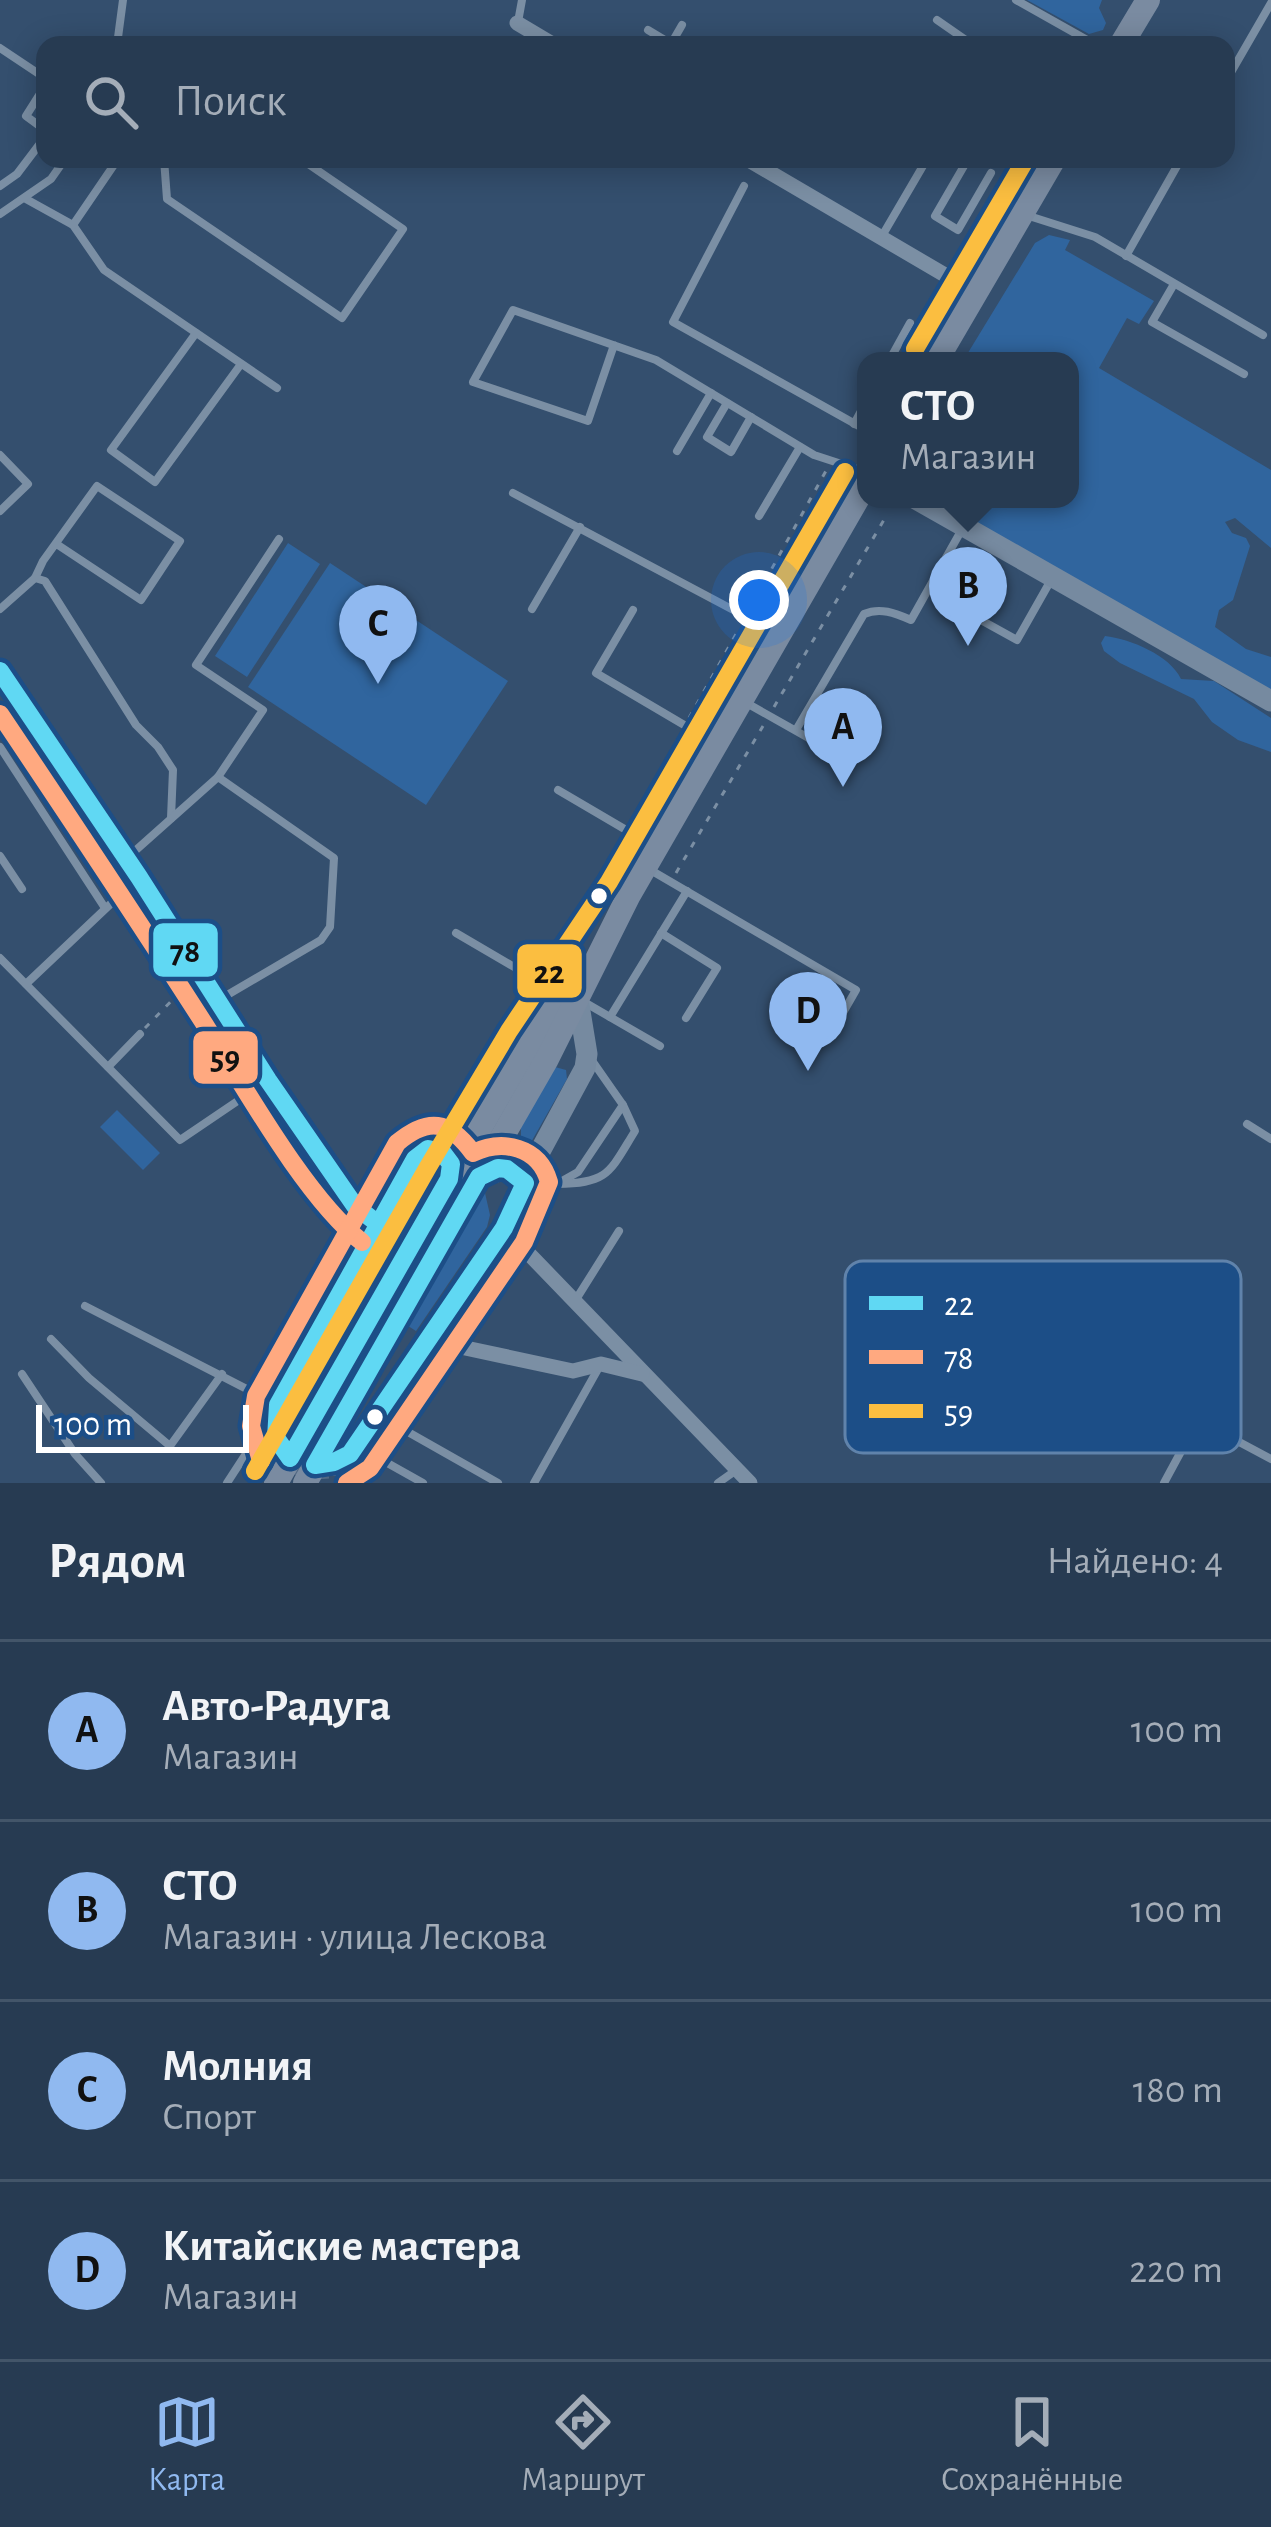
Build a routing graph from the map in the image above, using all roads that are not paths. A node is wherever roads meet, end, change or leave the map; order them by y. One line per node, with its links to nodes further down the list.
1 (123, 0): 10 (lane)
2 (522, 0): 7 (lane)
3 (1016, 0): 15 (lane)
4 (1148, 0): 16 (main road)
5 (1271, 3): 18 (lane)
6 (937, 20): 14 (lane)
7 (520, 25): 11 (street)
8 (682, 25): 13 (lane)
9 (648, 30): 12 (lane)
10 (118, 36)
11 (539, 36)
12 (658, 36)
13 (676, 36)
14 (961, 36)
15 (1080, 36)
16 (1126, 36)
17 (0, 47): 19 (lane)
18 (1235, 65)
19 (36, 75)
20 (36, 98): 21 (lane)
21 (36, 125)
22 (36, 146): 33 (lane)
23 (58, 168): 35 (lane)
24 (112, 168): 38 (lane)
25 (165, 168): 26 (lane)
26 (314, 168)
27 (762, 168): 39 (street)
28 (922, 168): 39 (lane)
29 (963, 168): 32 (lane)
30 (1049, 168): 37 (main road)
31 (1176, 168): 40 (lane)
32 (992, 173)
33 (0, 186)
34 (744, 186): 56 (lane)
35 (26, 199): 36 (lane); 38 (lane)
36 (0, 214)
37 (1022, 214): 40 (lane); 42 (main road)
38 (73, 225): 44 (lane)
39 (881, 238): 42 (street)
40 (1126, 256): 41 (lane)
41 (1174, 284): 45 (lane); 50 (lane)
42 (974, 292): 48 (main road)
43 (910, 323): 47 (lane)
44 (196, 333): 49 (lane); 49 (lane)
45 (1263, 334)
46 (614, 345): 46 (lane); 52 (lane)
47 (894, 352)
48 (940, 352)
49 (241, 364): 51 (lane)
50 (1244, 374)
51 (277, 388)
52 (711, 393): 53 (lane); 59 (lane)
53 (728, 403): 54 (lane); 54 (lane)
54 (752, 417): 58 (lane)
55 (857, 418): 56 (lane)
56 (854, 424): 57 (lane)
57 (857, 426)
58 (800, 447): 61 (lane); 66 (lane)
59 (677, 451)
60 (0, 455): 65 (lane)
61 (857, 469)
62 (513, 493): 68 (lane)
63 (857, 500): 77 (main road)
64 (932, 508): 67 (street)
65 (0, 511)
66 (759, 516)
67 (964, 526): 71 (street); 81 (lane)
68 (580, 527): 74 (lane); 77 (lane)
69 (279, 539): 86 (lane)
70 (58, 545): 70 (lane); 72 (lane)
71 (1053, 577): 76 (lane); 80 (street)
72 (35, 578): 73 (lane); 89 (lane)
73 (0, 609)
74 (532, 609)
75 (632, 610): 82 (lane)
76 (980, 619)
77 (779, 635): 79 (main road)
78 (0, 671): 85 (street)
79 (742, 700): 81 (lane); 82 (main road)
80 (1271, 700)
81 (796, 730): 83 (lane)
82 (716, 744): 91 (main road)
83 (821, 745)
84 (0, 747): 96 (lane)
85 (62, 763): 87 (lane); 92 (street)
86 (218, 777): 89 (lane); 102 (lane)
87 (44, 780)
88 (558, 790): 91 (lane)
89 (171, 820): 92 (lane)
90 (0, 856): 94 (lane)
91 (651, 858): 95 (lane); 101 (main road)
92 (126, 859): 93 (street)
93 (139, 877): 96 (lane); 102 (street)
94 (22, 889)
95 (687, 891): 98 (lane); 106 (lane)
96 (105, 908): 100 (lane)
97 (456, 933): 101 (lane)
98 (661, 933): 103 (lane); 104 (lane)
99 (0, 958): 100 (lane)
100 (26, 984): 109 (lane)
101 (570, 997): 103 (lane); 108 (street); 111 (main road); 116 (main road)
102 (218, 1001): 110 (street)
103 (610, 1017): 107 (lane)
104 (686, 1018)
105 (140, 1034): 109 (lane)
106 (829, 1037)
107 (660, 1046)
108 (587, 1054): 112 (lane); 118 (street)
109 (108, 1067): 110 (lane)
110 (268, 1080): 120 (street)
111 (504, 1087): 115 (street); 117 (main road)
112 (623, 1105): 119 (lane); 119 (lane)
113 (1247, 1124): 114 (lane)
114 (1271, 1139)
115 (416, 1159): 117 (street); 120 (street)
116 (478, 1177): 118 (street); 125 (main road)
117 (449, 1179): 125 (main road)
118 (525, 1183): 119 (lane); 121 (street)
119 (556, 1184)
120 (377, 1223): 133 (street)
121 (505, 1228): 123 (street); 127 (street)
122 (619, 1231): 123 (lane)
123 (575, 1302): 128 (street)
124 (85, 1306): 131 (lane)
125 (386, 1315): 144 (main road, bridge); 145 (main road, bridge)
126 (51, 1339): 131 (lane)
127 (428, 1340): 129 (street); 134 (street)
128 (613, 1342): 129 (street); 132 (street)
129 (601, 1364): 132 (street); 148 (lane)
130 (22, 1373): 142 (lane)
131 (222, 1374): 133 (lane)
132 (646, 1375): 141 (street)
133 (278, 1405): 135 (street); 143 (lane)
134 (376, 1414): 137 (street); 147 (lane)
135 (273, 1430)
136 (1241, 1443): 139 (lane)
137 (356, 1445): 140 (street); 146 (lane)
138 (1181, 1453): 151 (lane)
139 (1271, 1459)
140 (335, 1465)
141 (737, 1470): 149 (lane); 150 (street)
142 (100, 1483)
143 (227, 1483)
144 (276, 1483)
145 (305, 1483)
146 (423, 1483)
147 (498, 1483)
148 (534, 1483)
149 (718, 1483)
150 (750, 1483)
151 (1165, 1483)

